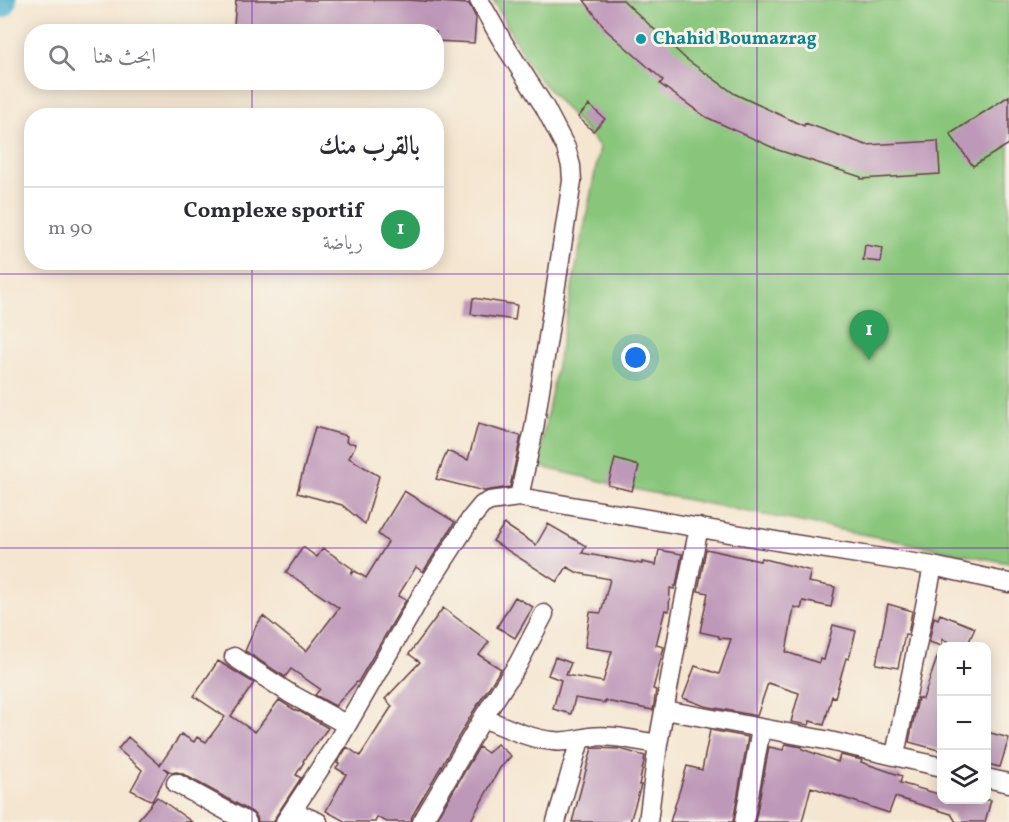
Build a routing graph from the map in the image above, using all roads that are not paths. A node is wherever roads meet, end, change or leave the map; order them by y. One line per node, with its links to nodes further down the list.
1 (479, 0): 2 (street)
2 (519, 497): 3 (street); 10 (street)
3 (699, 527): 4 (street); 8 (street)
4 (933, 566): 5 (street); 14 (street)
5 (1009, 583)
6 (544, 614): 9 (street)
7 (234, 657): 10 (street)
8 (665, 710): 11 (street); 13 (street)
9 (483, 718): 12 (street); 22 (street)
10 (346, 725): 19 (street)
11 (761, 729): 14 (street); 25 (street)
12 (580, 740): 13 (street); 23 (street)
13 (658, 744): 24 (street)
14 (895, 755): 15 (street)
15 (937, 766)
16 (991, 779): 18 (street)
17 (176, 783): 20 (street)
18 (1009, 783)
19 (289, 816): 21 (street)
20 (248, 822)
21 (318, 822)
22 (422, 822)
23 (556, 822)
24 (648, 822)
25 (744, 822)

